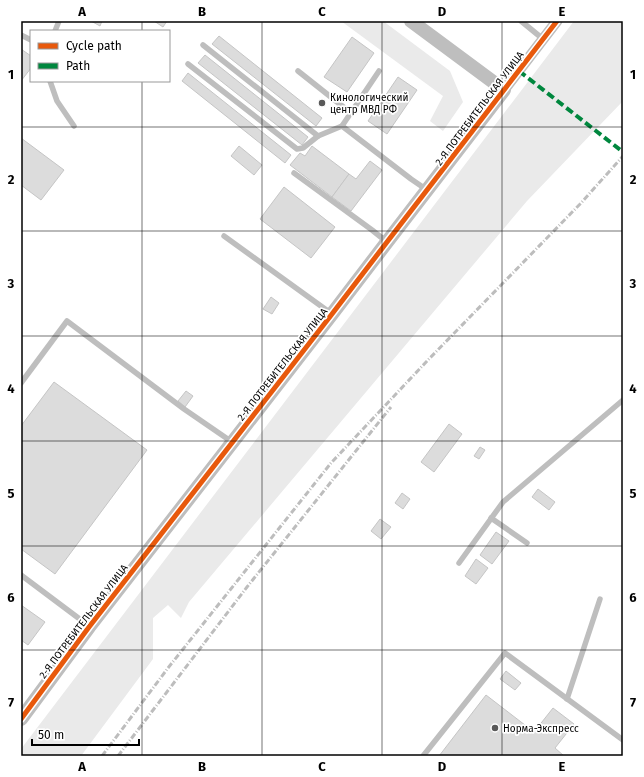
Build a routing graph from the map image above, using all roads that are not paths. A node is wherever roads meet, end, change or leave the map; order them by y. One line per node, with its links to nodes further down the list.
1 (411, 21): 12 (street, 2-Я ПОТРЕБИТЕЛЬСКАЯ УЛИЦА)
2 (521, 21): 5 (lane)
3 (557, 21): 5 (street, 2-Я ПОТРЕБИТЕЛЬСКАЯ УЛИЦА)
4 (21, 35): 6 (lane)
5 (543, 39): 12 (street, 2-Я ПОТРЕБИТЕЛЬСКАЯ УЛИЦА)
6 (30, 40)
7 (203, 45): 16 (lane)
8 (188, 64): 16 (lane)
9 (298, 71): 13 (lane)
10 (379, 71): 13 (lane)
11 (50, 82): 14 (lane)
12 (504, 90): 18 (street, 2-Я ПОТРЕБИТЕЛЬСКАЯ УЛИЦА)
13 (351, 113): 15 (lane)
14 (74, 126)
15 (342, 126): 16 (lane); 18 (lane)
16 (318, 136)
17 (294, 172): 20 (lane)
18 (428, 190): 20 (street, 2-Я ПОТРЕБИТЕЛЬСКАЯ УЛИЦА)
19 (224, 236): 21 (lane)
20 (387, 242): 21 (street, 2-Я ПОТРЕБИТЕЛЬСКАЯ УЛИЦА)
21 (332, 314): 24 (street, 2-Я ПОТРЕБИТЕЛЬСКАЯ УЛИЦА)
22 (21, 383): 24 (lane)
23 (623, 400): 25 (lane)
24 (232, 442): 30 (street, 2-Я ПОТРЕБИТЕЛЬСКАЯ УЛИЦА)
25 (491, 518): 26 (lane); 27 (lane)
26 (527, 544)
27 (459, 563)
28 (21, 575): 30 (lane)
29 (600, 599): 31 (lane)
30 (89, 627): 32 (street, 2-Я ПОТРЕБИТЕЛЬСКАЯ УЛИЦА)
31 (567, 699): 33 (lane); 34 (lane)
32 (21, 719)
33 (623, 740)
34 (423, 756)

